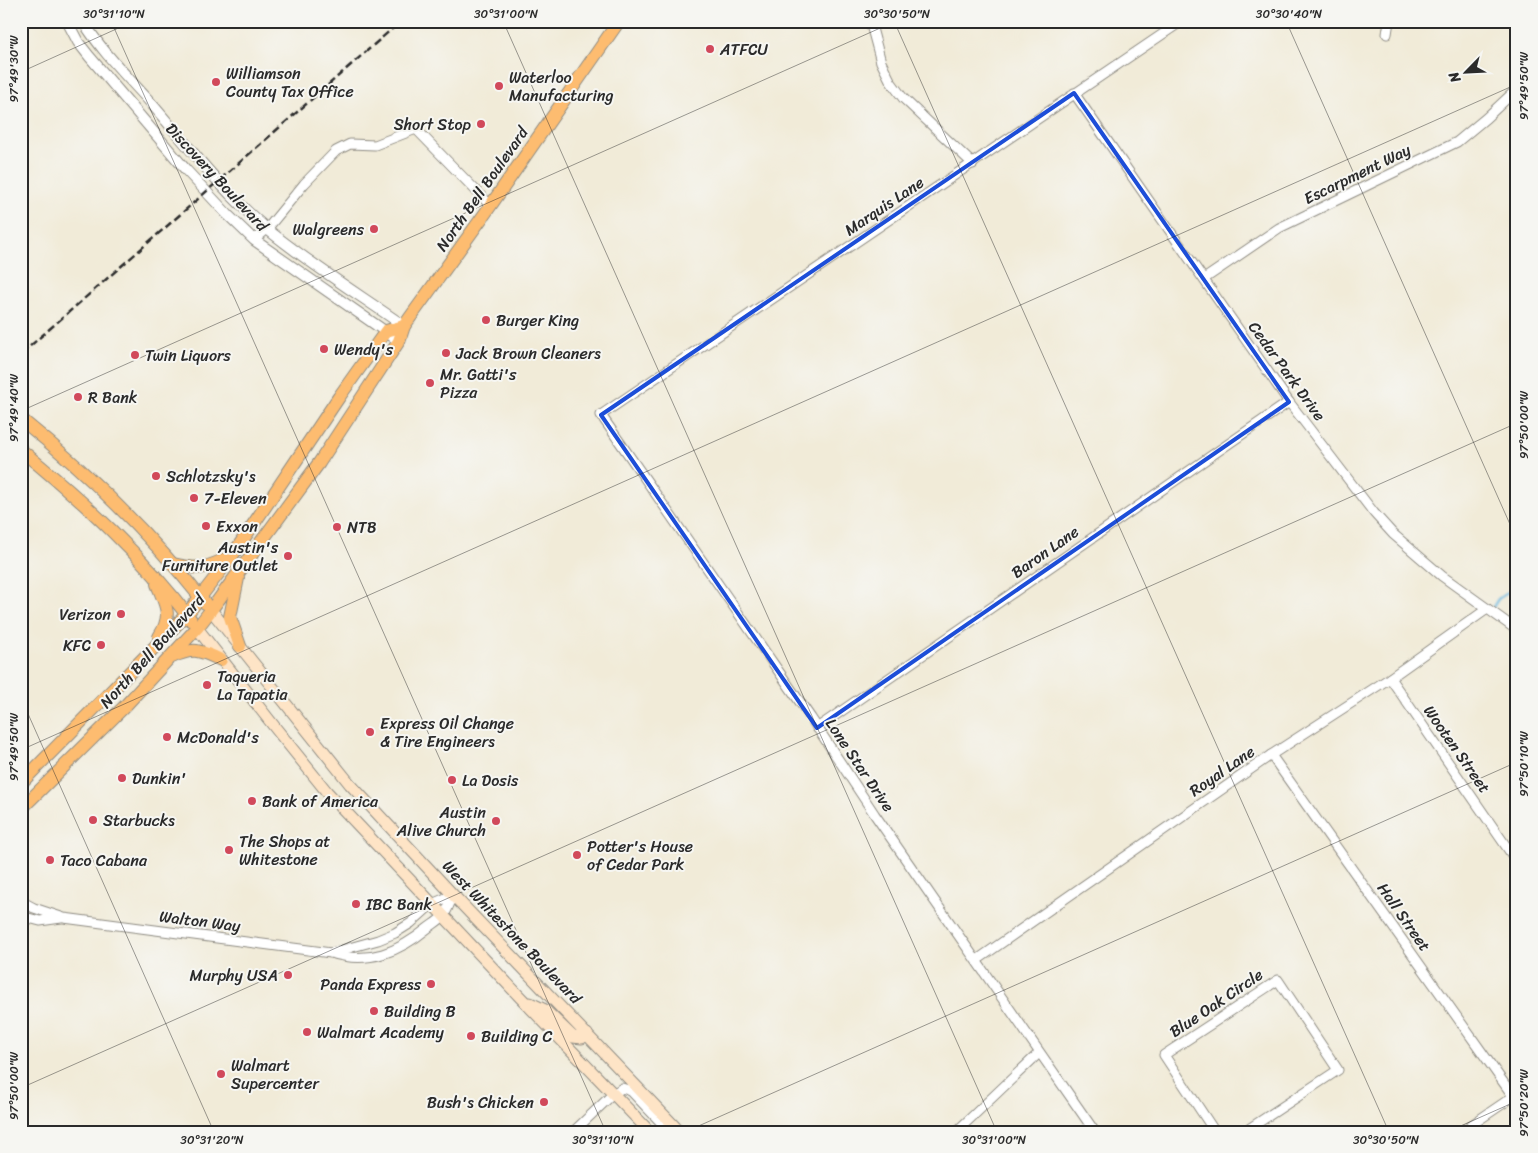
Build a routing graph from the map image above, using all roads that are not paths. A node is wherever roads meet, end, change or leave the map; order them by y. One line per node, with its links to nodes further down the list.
1 (67, 21): 13 (street, Discovery Boulevard)
2 (83, 21): 12 (street, Discovery Boulevard)
3 (620, 21): 11 (main road, North Bell Boulevard)
4 (870, 21): 10 (street)
5 (1182, 21): 9 (street, Marquis Lane)
6 (1389, 21): 7 (street)
7 (1387, 34)
8 (1517, 89): 14 (street, Escarpment Way)
9 (1074, 93): 10 (street, Marquis Lane); 14 (street, Cedar Park Drive)
10 (973, 164): 19 (street, Marquis Lane)
11 (490, 205): 12 (street); 15 (main road, North Bell Boulevard)
12 (267, 229): 13 (street); 15 (street, Discovery Boulevard)
13 (254, 240): 16 (street, Discovery Boulevard)
14 (1204, 279): 18 (street, Cedar Park Drive)
15 (404, 326): 16 (main road); 17 (main road, North Bell Boulevard)
16 (386, 331): 17 (street, Discovery Boulevard); 22 (main road, North Bell Boulevard)
17 (399, 341): 25 (main road, North Bell Boulevard)
18 (1289, 402): 27 (street, Cedar Park Drive); 37 (street, Baron Lane)
19 (601, 415): 37 (street, Lone Star Drive)
20 (21, 419): 23 (main road)
21 (21, 450): 24 (main road)
22 (232, 556): 23 (main road); 26 (main road, North Bell Boulevard)
23 (173, 564): 26 (main road)
24 (151, 570): 29 (main road); 33 (main road)
25 (239, 573): 28 (main road, North Bell Boulevard); 32 (main road)
26 (201, 598): 28 (main road); 29 (main road, North Bell Boulevard)
27 (1486, 609): 31 (street, Cedar Park Drive); 36 (street, Royal Lane)
28 (212, 610): 30 (main road, North Bell Boulevard); 32 (main road, West Whitestone Boulevard)
29 (187, 614): 30 (main road); 33 (main road, North Bell Boulevard)
30 (198, 628): 34 (main road, North Bell Boulevard); 35 (main road)
31 (1517, 630)
32 (240, 646): 42 (main road, West Whitestone Boulevard)
33 (148, 654): 39 (main road, North Bell Boulevard)
34 (168, 660): 35 (main road); 40 (main road, North Bell Boulevard)
35 (222, 660): 44 (main road)
36 (1390, 678): 38 (street, Royal Lane); 41 (street, Wooten Street)
37 (818, 728): 49 (street, Lone Star Drive)
38 (1272, 755): 49 (street, Royal Lane); 54 (street, Hall Street)
39 (21, 783)
40 (21, 809)
41 (1517, 862)
42 (453, 895): 44 (street, Walton Way); 46 (street, Walton Way); 51 (main road, West Whitestone Boulevard)
43 (21, 901): 47 (street, Walton Way)
44 (432, 904): 46 (main road); 48 (street, Walton Way)
45 (21, 916): 47 (street, Walton Way)
46 (443, 916): 48 (street, Walton Way); 50 (main road)
47 (64, 918): 48 (street, Walton Way)
48 (331, 953)
49 (977, 960): 52 (street, Lone Star Drive)
50 (520, 997): 51 (main road); 53 (main road)
51 (587, 1034): 58 (main road, West Whitestone Boulevard)
52 (1039, 1053): 59 (street); 60 (street, Lone Star Drive)
53 (613, 1094): 55 (street); 56 (main road); 57 (street)
54 (1515, 1095): 63 (street)
55 (573, 1132)
56 (650, 1132)
57 (670, 1132)
58 (680, 1132)
59 (956, 1132)
60 (1095, 1132)
61 (1215, 1132): 62 (street, Blue Oak Circle)
62 (1244, 1132)
63 (1461, 1132)

